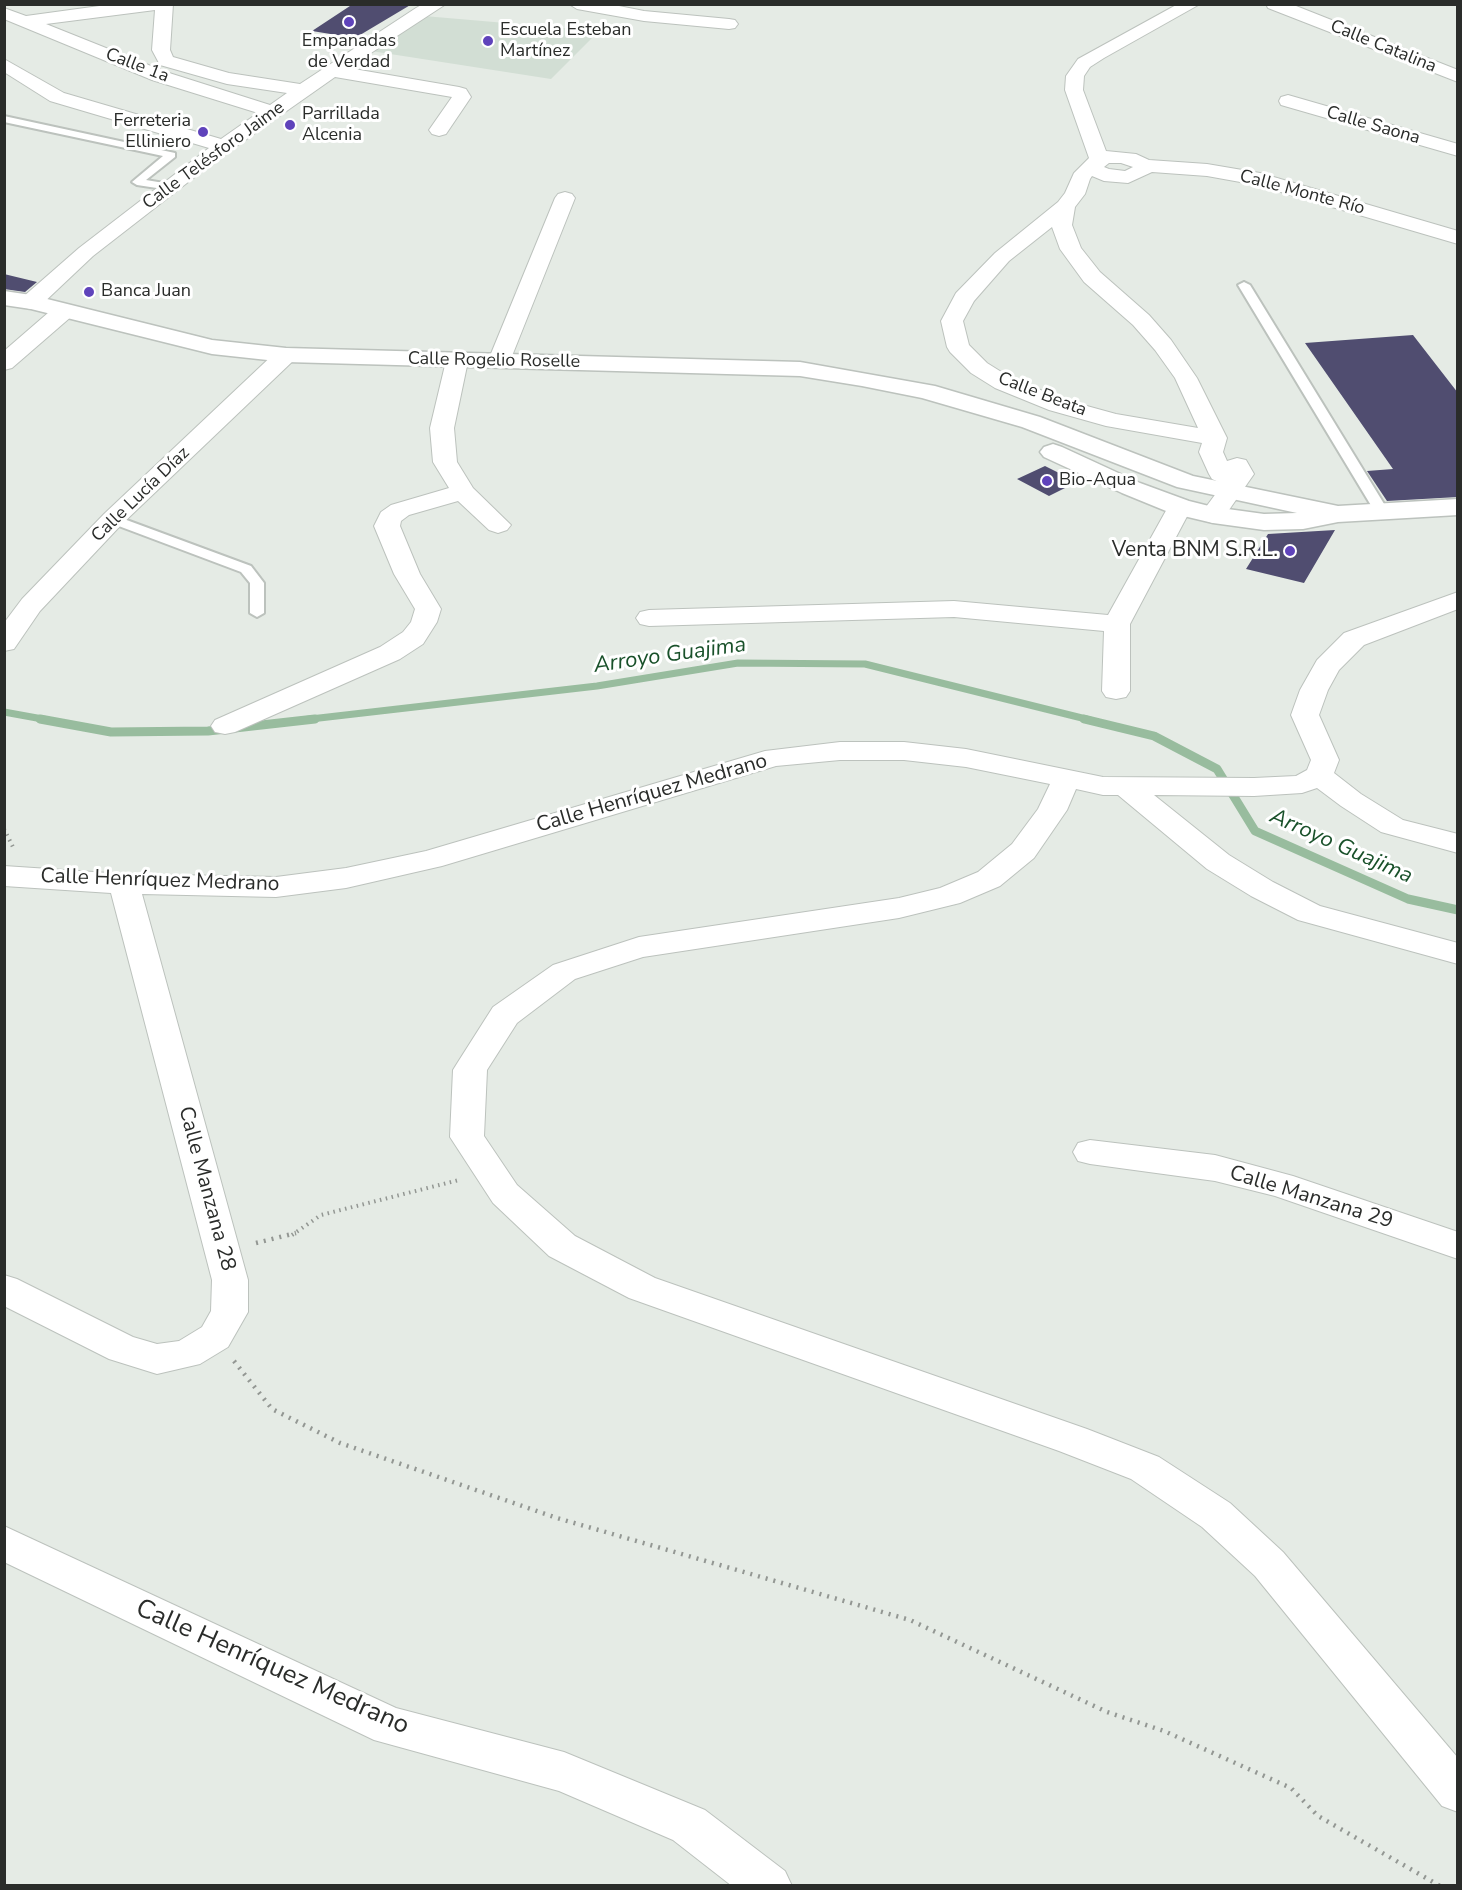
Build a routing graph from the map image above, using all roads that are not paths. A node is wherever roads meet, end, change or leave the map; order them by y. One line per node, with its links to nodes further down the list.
1 (159, 4): 9 (street)
2 (164, 4): 12 (street)
3 (577, 4): 10 (street)
4 (1192, 4): 23 (street)
5 (1274, 4): 15 (street, Calle Catalina)
6 (401, 7): 7 (street)
7 (430, 8): 13 (street, Calle Telésforo Jaime)
8 (4, 13): 9 (street, Calle 1a)
9 (25, 21): 14 (street, Calle 1a)
10 (729, 24)
11 (4, 64): 21 (street)
12 (184, 67): 14 (street); 16 (street)
13 (332, 71): 16 (street, Calle Telésforo Jaime); 20 (street)
14 (159, 76): 18 (street, Calle 1a)
15 (1458, 77)
16 (303, 90): 18 (street, Calle Telésforo Jaime)
17 (1288, 101): 22 (street, Calle Saona)
18 (273, 112): 21 (street, Calle Telésforo Jaime)
19 (4, 119): 24 (lane)
20 (439, 130)
21 (224, 146): 24 (street, Calle Telésforo Jaime)
22 (1458, 150)
23 (1097, 161): 25 (street); 28 (street)
24 (174, 168): 26 (street, Calle Telésforo Jaime); 26 (lane)
25 (1136, 172): 28 (street); 29 (street, Calle Monte Río)
26 (170, 187): 32 (street, Calle Telésforo Jaime)
27 (565, 198): 36 (street)
28 (1070, 200): 39 (street); 39 (street, Calle Beata)
29 (1458, 238)
30 (1244, 285): 44 (lane)
31 (4, 298): 32 (street, Calle Rogelio Roselle)
32 (31, 302): 33 (street, Calle Rogelio Roselle)
33 (64, 311): 34 (street, Calle Rogelio Roselle); 37 (street)
34 (286, 356): 35 (street, Calle Rogelio Roselle); 47 (street, Calle Lucía Díaz)
35 (457, 361): 36 (street, Calle Rogelio Roselle); 41 (street)
36 (499, 361): 38 (street, Calle Rogelio Roselle)
37 (4, 363)
38 (986, 409): 40 (street, Calle Rogelio Roselle); 42 (street, Calle Rogelio Roselle)
39 (1215, 440): 40 (street)
40 (1231, 487): 45 (street, Calle Rogelio Roselle); 46 (street)
41 (463, 492): 48 (street); 55 (street)
42 (1180, 507): 46 (street, Calle Rogelio Roselle); 52 (street)
43 (1458, 507): 44 (street, Calle Rogelio Roselle)
44 (1382, 512): 45 (street, Calle Rogelio Roselle)
45 (1338, 514): 46 (street, Calle Rogelio Roselle)
46 (1213, 515)
47 (113, 519): 50 (lane); 53 (street, Calle Lucía Díaz)
48 (498, 525)
49 (1458, 600): 56 (street)
50 (257, 613)
51 (650, 618): 52 (street)
52 (1117, 624): 54 (street)
53 (4, 643)
54 (1116, 691)
55 (225, 726)
56 (1319, 775): 58 (street, Calle Henríquez Medrano); 59 (street)
57 (1066, 780): 58 (street, Calle Henríquez Medrano); 61 (street, Calle Henríquez Medrano); 67 (street)
58 (1125, 786): 62 (street)
59 (1458, 844)
60 (4, 876): 61 (street, Calle Henríquez Medrano)
61 (124, 884): 65 (street, Calle Manzana 28)
62 (1458, 954)
63 (1090, 1152): 64 (street, Calle Manzana 29)
64 (1458, 1246)
65 (4, 1288)
66 (4, 1543): 68 (street, Calle Henríquez Medrano)
67 (1458, 1792)
68 (769, 1886)

